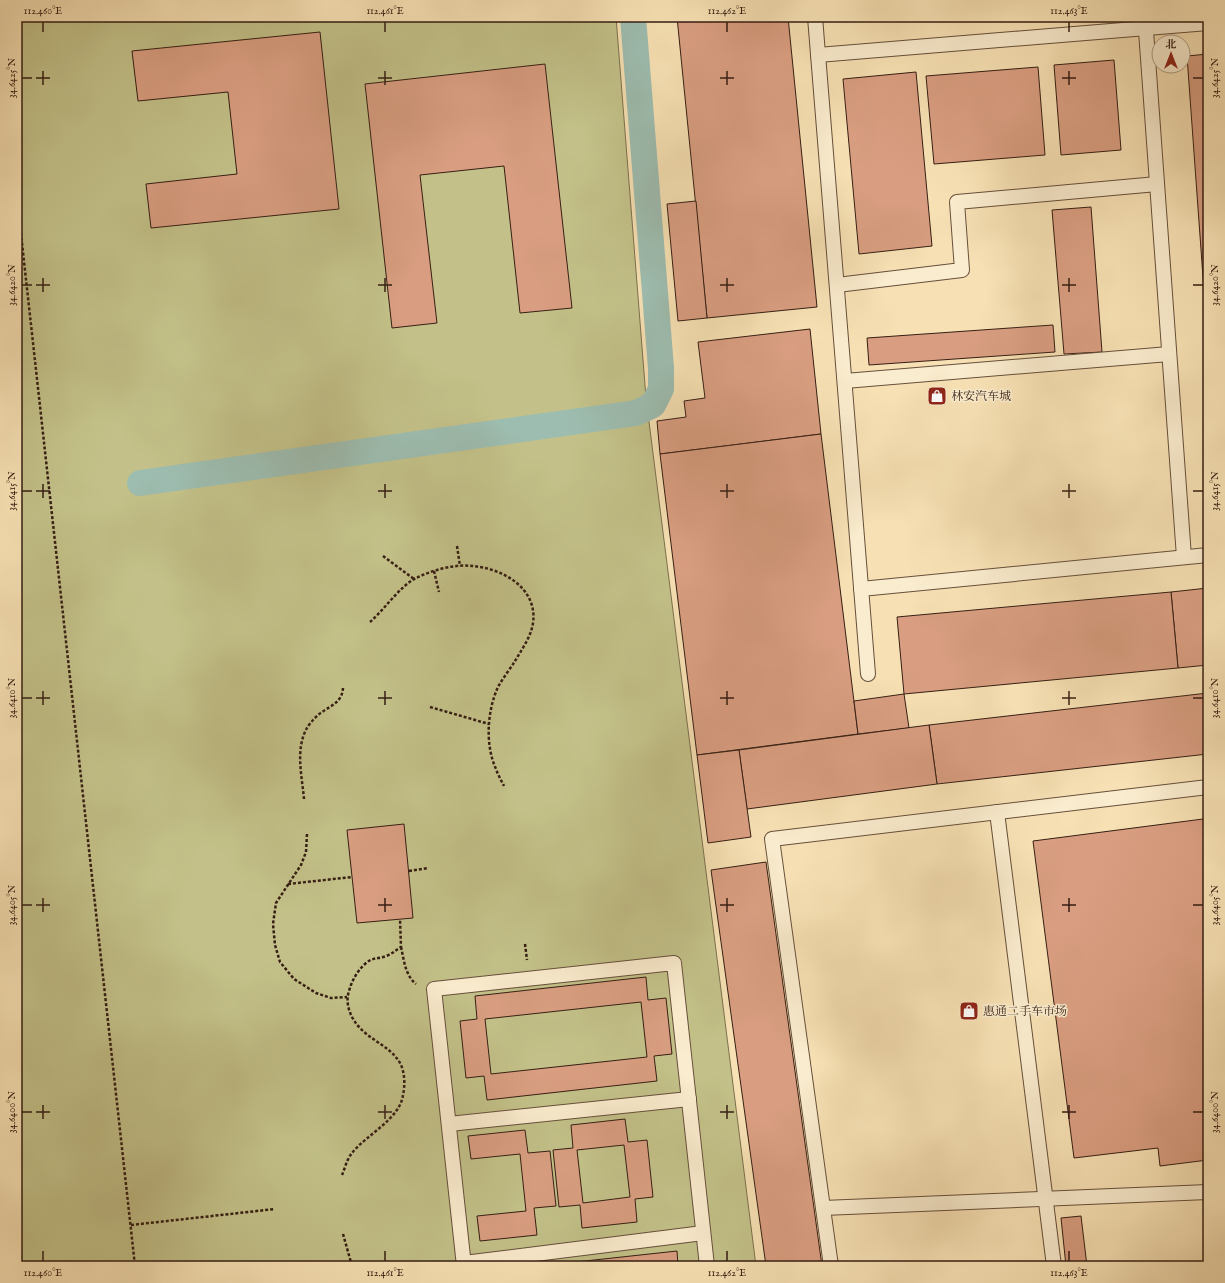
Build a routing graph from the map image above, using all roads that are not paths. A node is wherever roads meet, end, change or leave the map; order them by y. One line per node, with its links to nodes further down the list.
1 (815, 17): 4 (lane)
2 (1146, 23): 3 (lane); 4 (lane); 5 (lane)
3 (1208, 23)
4 (818, 55): 6 (lane)
5 (1157, 184): 6 (lane); 7 (lane)
6 (837, 284): 8 (lane)
7 (1169, 354): 8 (lane); 10 (lane)
8 (845, 380): 11 (lane)
9 (1208, 555): 10 (lane)
10 (1184, 557): 11 (lane)
11 (861, 589): 12 (lane)
12 (868, 674)
13 (1208, 787): 14 (lane)
14 (997, 812): 18 (lane); 19 (lane)
15 (689, 1099): 16 (lane); 16 (lane); 20 (lane)
16 (449, 1124): 21 (lane)
17 (1208, 1192): 18 (lane)
18 (1045, 1199): 19 (lane); 24 (lane)
19 (823, 1208): 23 (lane)
20 (703, 1233): 21 (lane); 22 (lane)
21 (464, 1264)
22 (707, 1266)
23 (831, 1266)
24 (1054, 1266)

